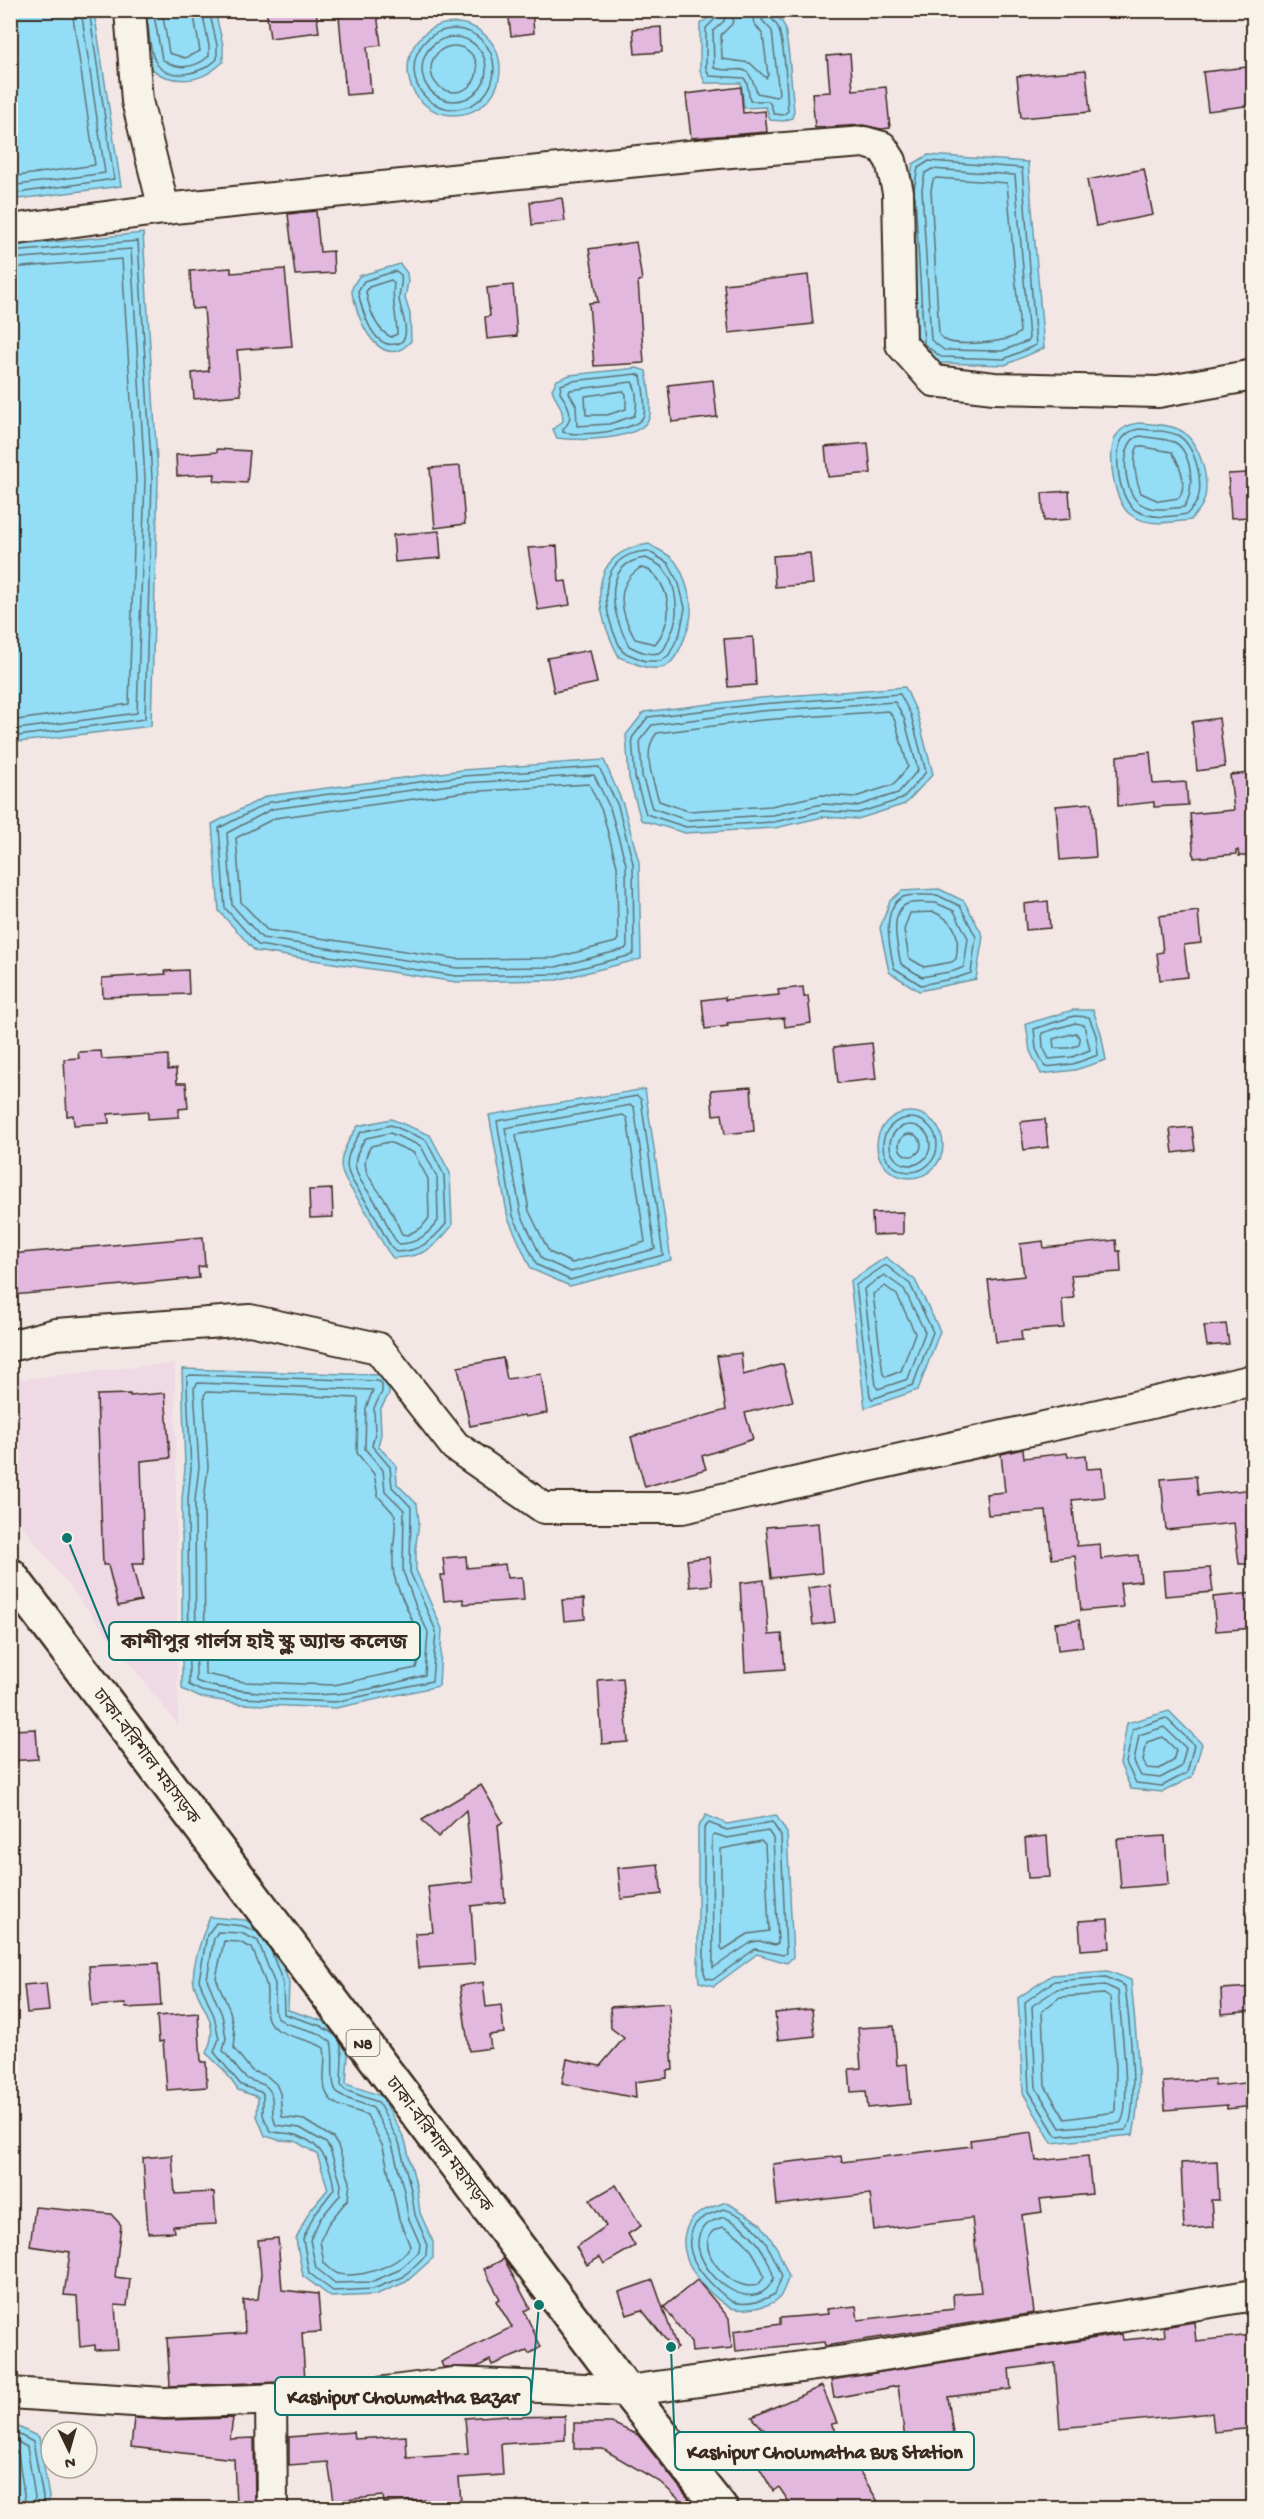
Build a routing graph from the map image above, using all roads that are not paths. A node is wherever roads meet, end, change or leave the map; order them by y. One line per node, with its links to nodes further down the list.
1 (130, 10): 2 (street)
2 (164, 209): 3 (street); 4 (street)
3 (10, 230)
4 (1254, 375)
5 (10, 1346): 6 (street)
6 (1254, 1380)
7 (10, 1575): 9 (highway, ঢাকা-বরিশাল মহাসড়ক / N8)
8 (1254, 2295): 9 (street)
9 (627, 2391): 11 (street); 13 (highway, ঢাকা-বরিশাল মহাসড়ক / N8)
10 (10, 2393): 11 (street)
11 (271, 2399): 12 (street)
12 (272, 2508)
13 (720, 2508)

